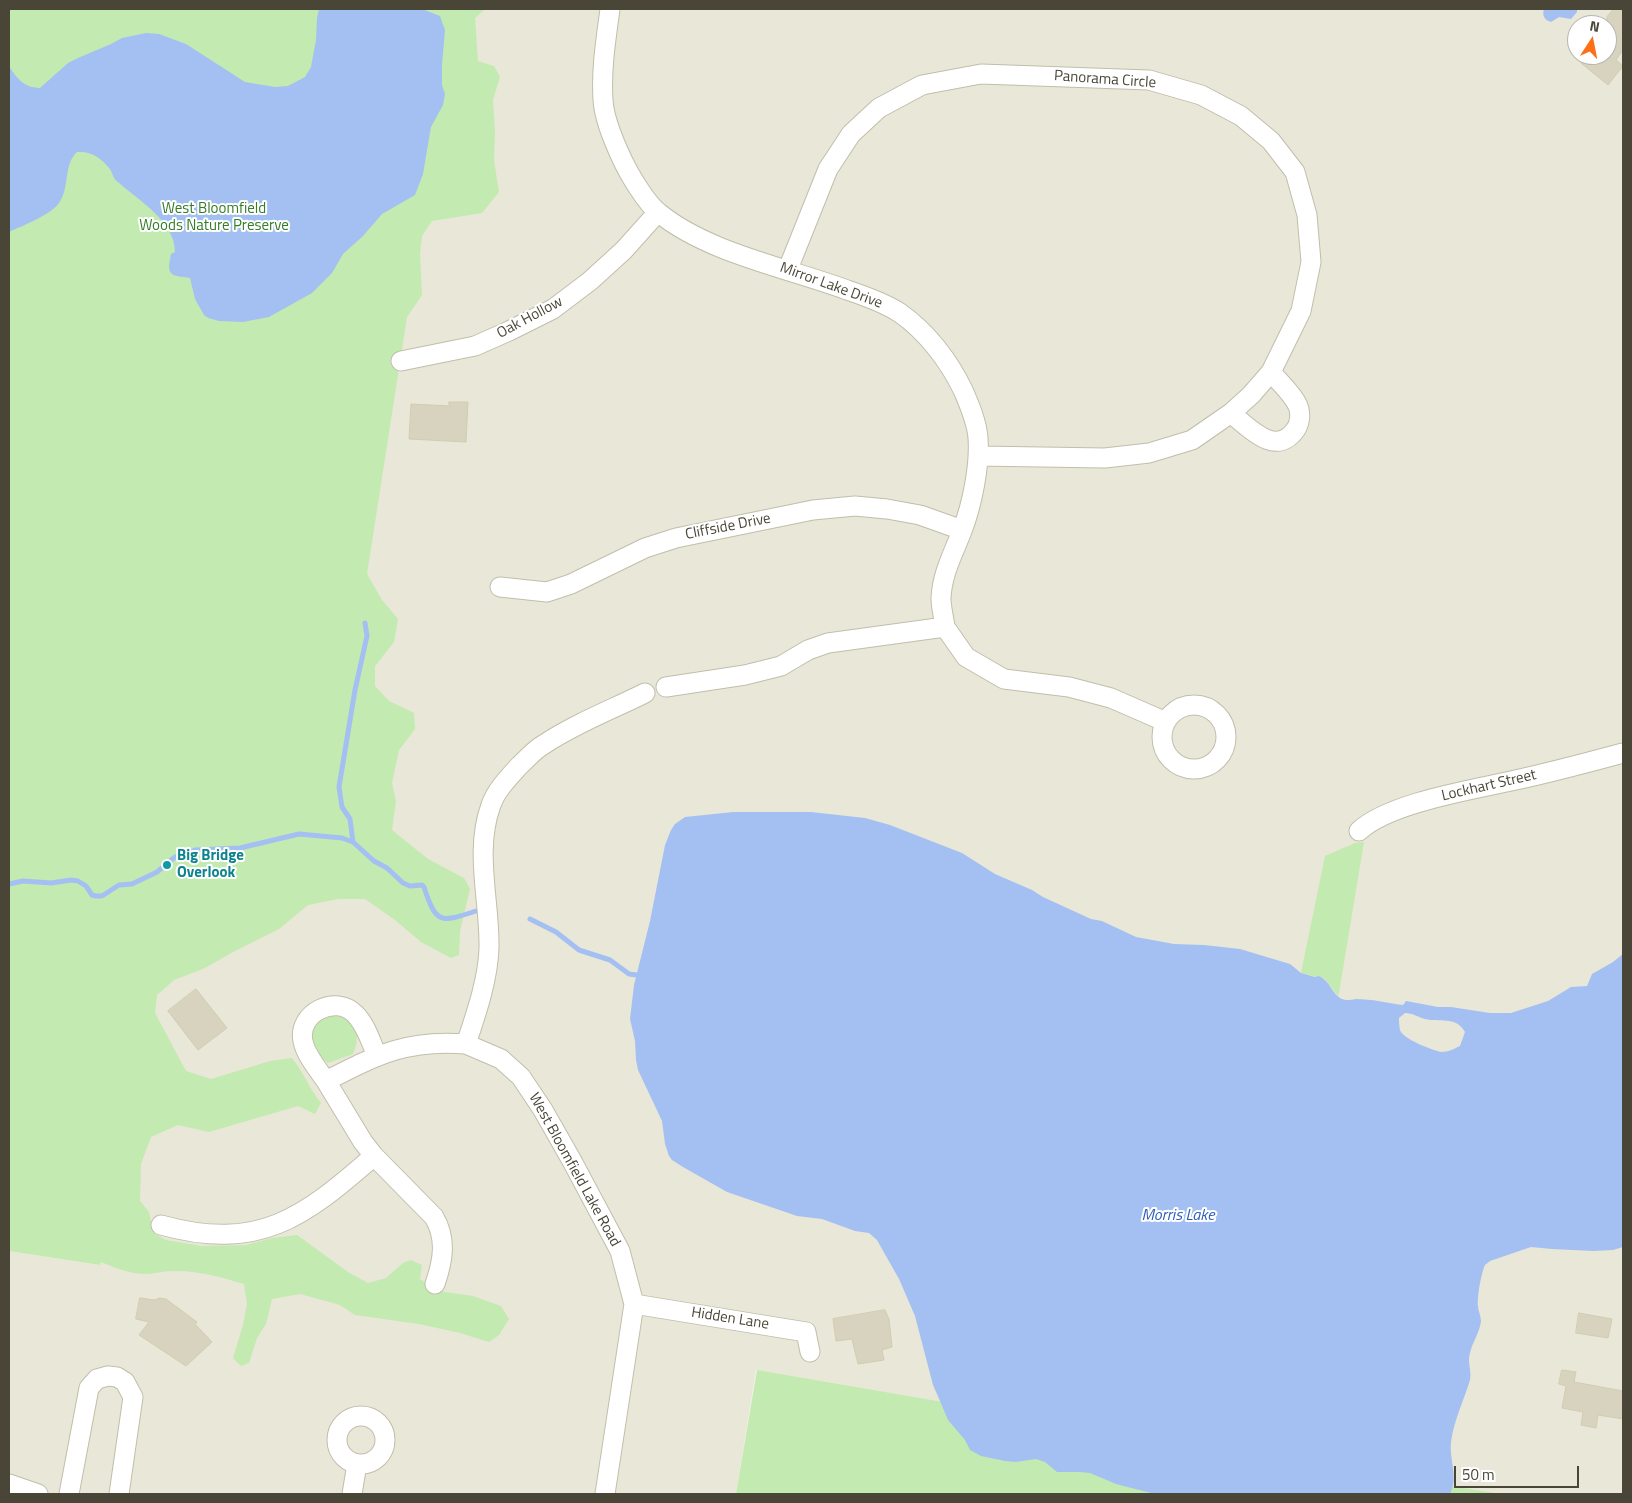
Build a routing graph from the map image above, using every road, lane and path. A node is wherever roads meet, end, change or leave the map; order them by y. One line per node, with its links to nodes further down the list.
1 (610, 9): 2 (street, Mirror Lake Drive)
2 (658, 212): 3 (street, Mirror Lake Drive); 4 (street, Oak Hollow)
3 (788, 269): 5 (street, Panorama Circle); 7 (street, Mirror Lake Drive)
4 (401, 361)
5 (1271, 372): 6 (street, Panorama Circle); 6 (street)
6 (1231, 413): 7 (street, Panorama Circle)
7 (978, 456): 8 (street, Mirror Lake Drive)
8 (962, 530): 9 (street, Cliffside Drive); 10 (street, Mirror Lake Drive)
9 (500, 587)
10 (945, 627): 11 (street); 13 (street)
11 (666, 687)
12 (645, 693): 16 (street)
13 (1166, 722)
14 (1623, 753): 15 (street, Lockhart Street)
15 (1360, 832)
16 (466, 1044): 17 (street, West Bloomfield Lake Road); 22 (street, West Bloomfield Lake Road)
17 (377, 1056): 18 (street); 18 (street)
18 (326, 1081): 19 (street)
19 (374, 1156): 20 (street); 21 (street)
20 (161, 1225)
21 (435, 1284)
22 (634, 1304): 23 (street, Hidden Lane); 30 (street, West Bloomfield Lake Road)
23 (810, 1352)
24 (357, 1464): 29 (street)
25 (9, 1484): 26 (street)
26 (38, 1494)
27 (69, 1494): 28 (street)
28 (119, 1494)
29 (352, 1494)
30 (605, 1494)

